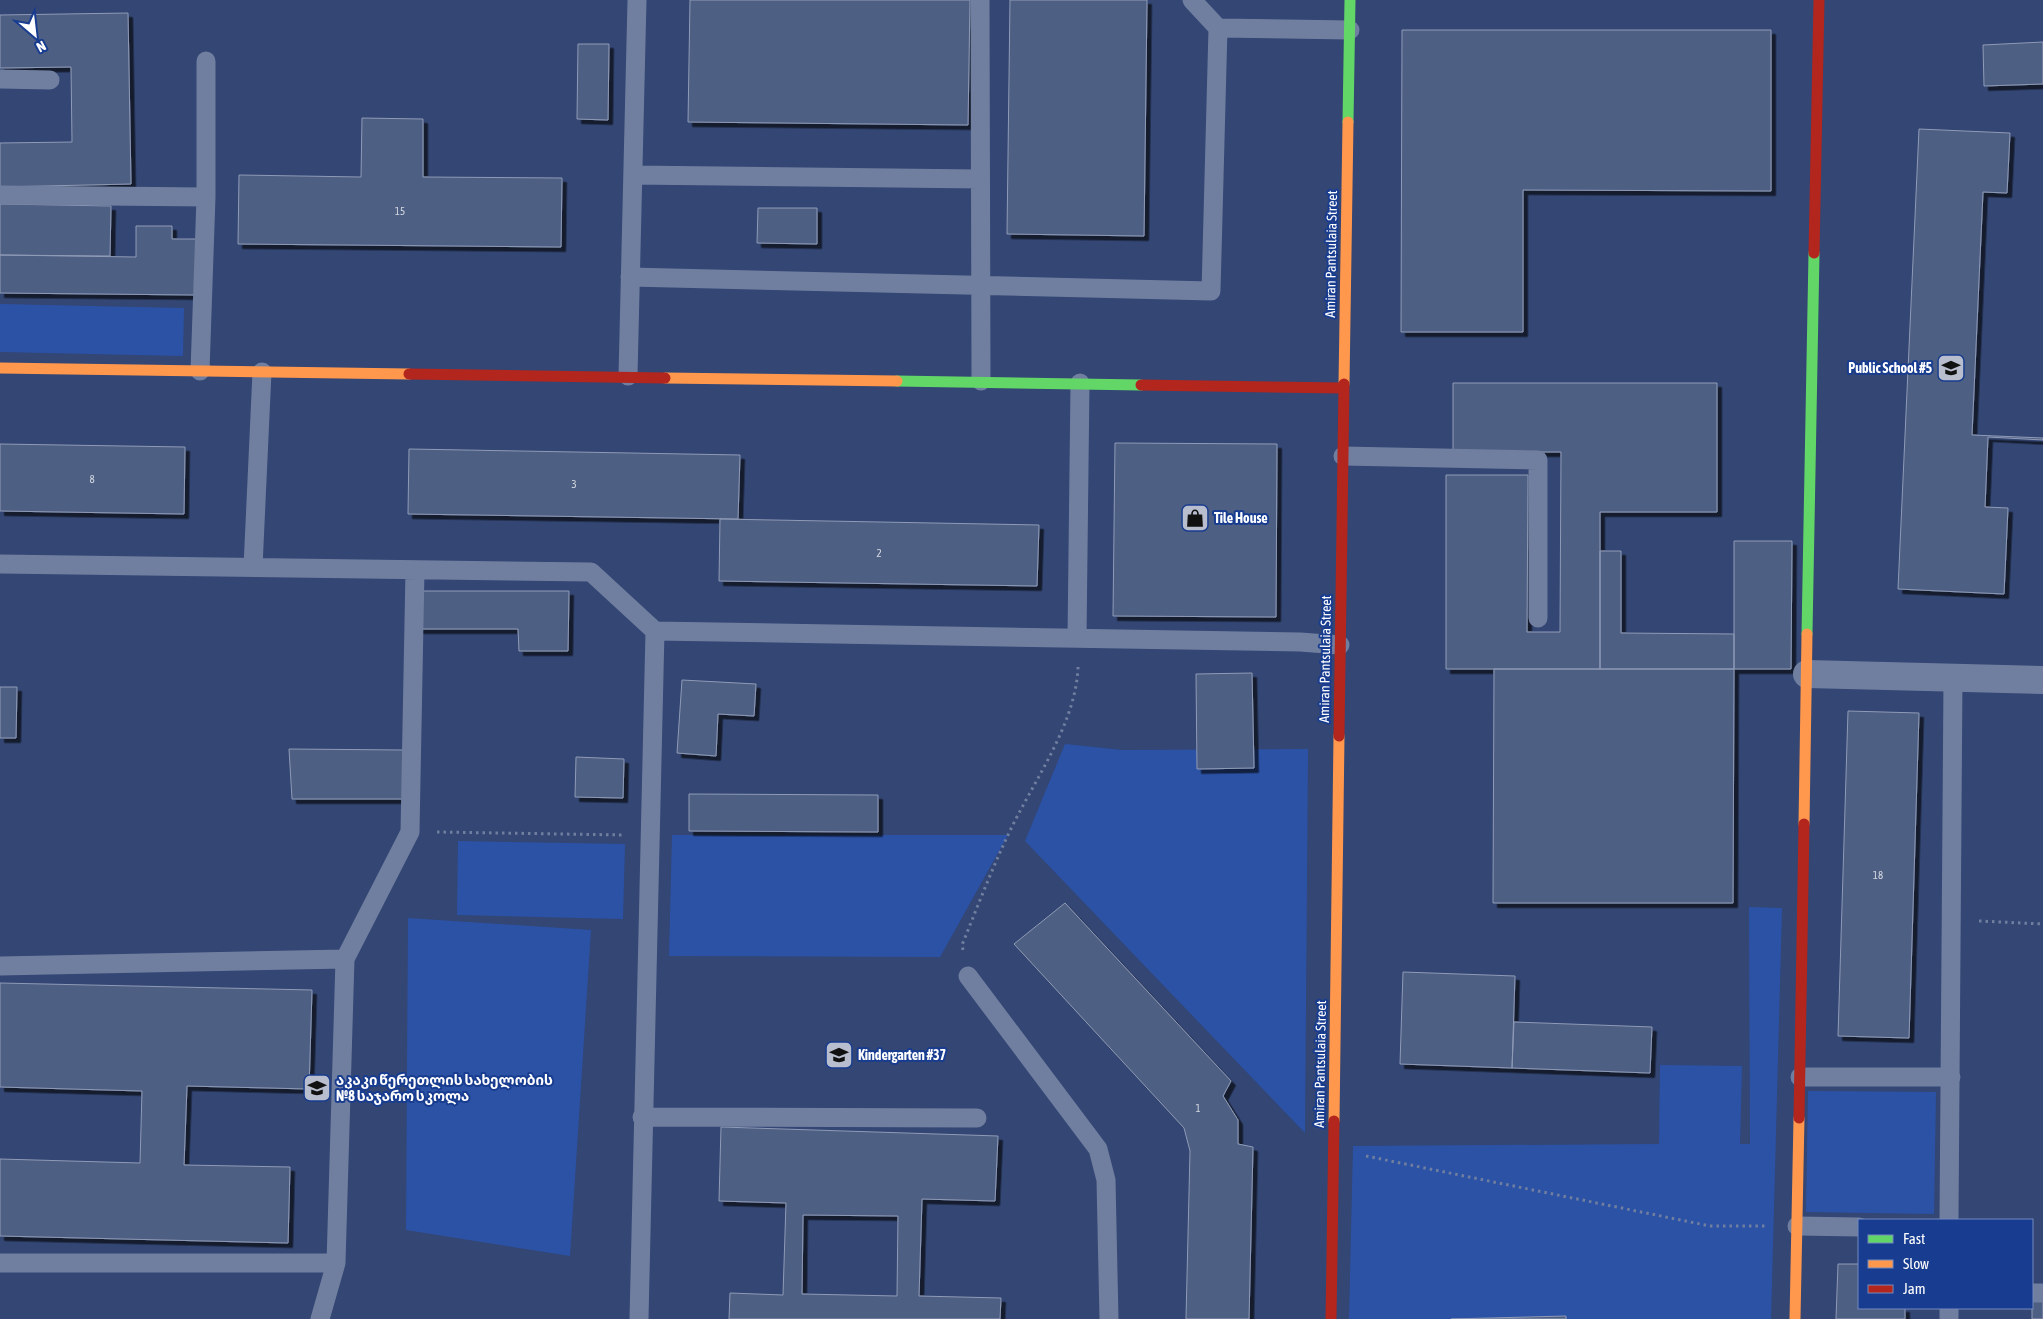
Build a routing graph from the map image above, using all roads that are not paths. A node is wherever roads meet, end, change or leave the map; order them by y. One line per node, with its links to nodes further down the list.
1 (636, 0): 11 (lane)
2 (980, 0): 12 (lane)
3 (1192, 0): 6 (lane)
4 (1350, 0): 7 (street, Amiran Pantsulaia Street)
5 (1819, 0): 32 (street)
6 (1218, 28): 7 (lane); 16 (lane)
7 (1350, 30): 23 (street, Amiran Pantsulaia Street)
8 (206, 61): 14 (lane)
9 (0, 79): 10 (lane)
10 (50, 80)
11 (633, 175): 12 (lane); 15 (lane)
12 (980, 179): 16 (lane)
13 (0, 196): 14 (lane)
14 (206, 197): 18 (lane)
15 (630, 277): 16 (lane); 20 (lane)
16 (981, 285): 21 (lane)
17 (0, 368): 18 (street)
18 (200, 371): 19 (street)
19 (262, 372): 20 (street); 26 (lane)
20 (628, 376): 21 (street)
21 (981, 382): 22 (street)
22 (1080, 383): 23 (street); 30 (lane)
23 (1344, 388): 24 (street, Amiran Pantsulaia Street)
24 (1344, 456): 28 (lane); 31 (street, Amiran Pantsulaia Street)
25 (0, 564): 26 (lane)
26 (253, 567): 27 (lane)
27 (415, 570): 29 (lane); 35 (lane)
28 (1538, 618)
29 (655, 631): 30 (lane); 40 (lane)
30 (1077, 638): 31 (lane)
31 (1340, 645): 50 (street, Amiran Pantsulaia Street)
32 (1807, 674): 33 (street); 39 (street)
33 (1953, 678): 34 (street); 38 (lane)
34 (2043, 680)
35 (345, 959): 36 (lane); 46 (lane)
36 (0, 966)
37 (968, 976): 49 (lane)
38 (1950, 1077): 39 (lane); 42 (lane)
39 (1800, 1078): 43 (street)
40 (642, 1117): 41 (lane); 48 (lane)
41 (978, 1118)
42 (1949, 1219)
43 (1797, 1226): 44 (lane); 51 (street)
44 (1858, 1227)
45 (0, 1263): 46 (lane)
46 (336, 1263): 47 (lane)
47 (320, 1319)
48 (639, 1319)
49 (1109, 1319)
50 (1331, 1319)
51 (1795, 1319)

